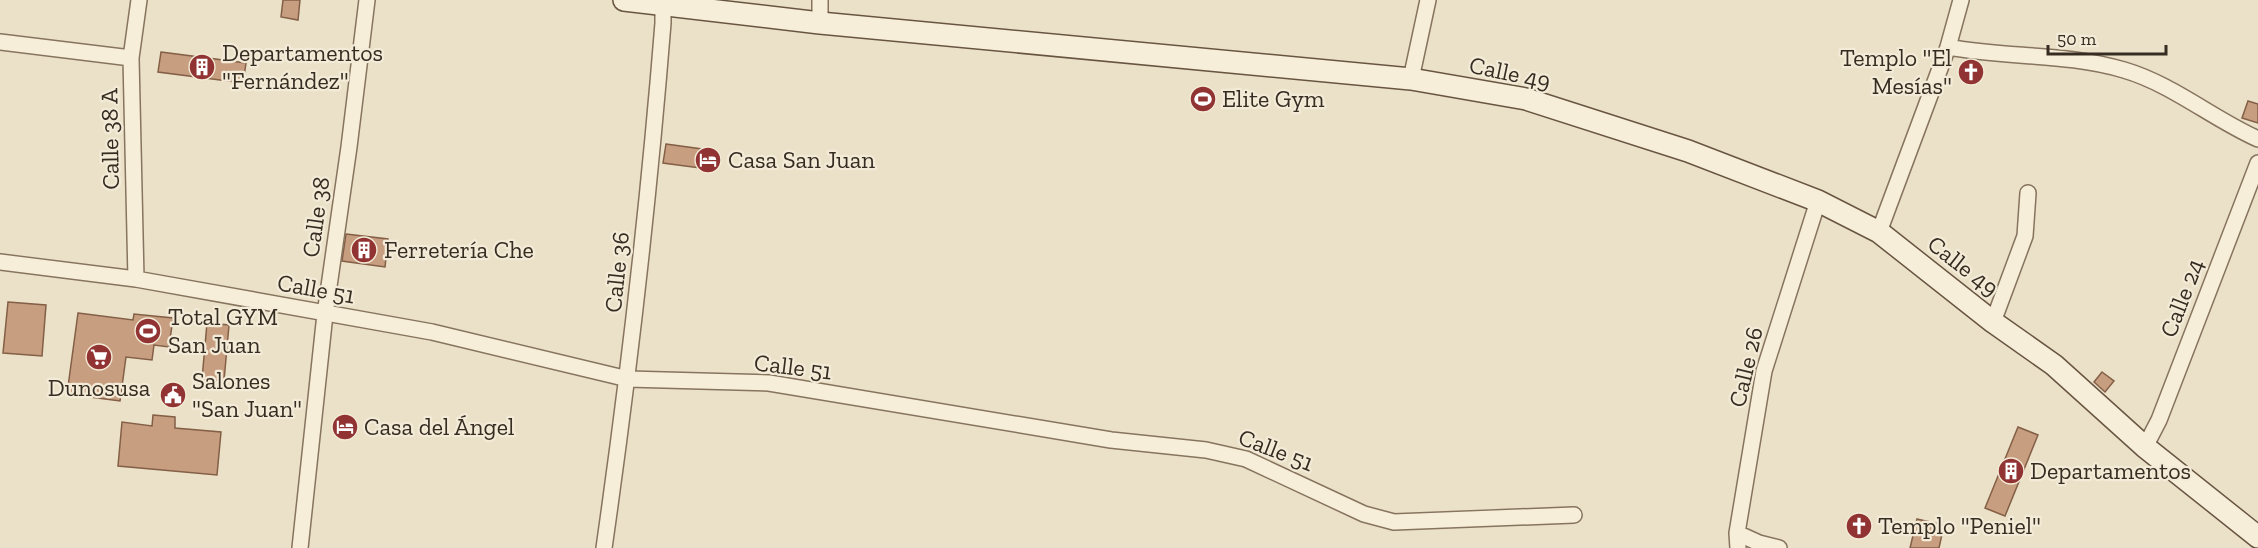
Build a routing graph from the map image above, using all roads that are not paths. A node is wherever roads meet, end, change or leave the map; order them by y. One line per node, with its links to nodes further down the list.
1 (139, 0): 11 (street, Calle 38 A)
2 (367, 0): 20 (street, Calle 38)
3 (624, 0): 7 (street, Calle 49)
4 (820, 0): 8 (street)
5 (1428, 0): 12 (street)
6 (1961, 0): 10 (street)
7 (663, 3): 8 (street, Calle 49); 22 (street, Calle 36)
8 (820, 23): 12 (street, Calle 49)
9 (0, 42): 11 (street)
10 (1948, 47): 13 (street); 17 (street)
11 (131, 58): 19 (street, Calle 38 A)
12 (1411, 79): 16 (street, Calle 49)
13 (2258, 139)
14 (2258, 163): 23 (street, Calle 24)
15 (2028, 193): 21 (street)
16 (1818, 201): 17 (street, Calle 49); 26 (street, Calle 26)
17 (1879, 232): 21 (street, Calle 49)
18 (0, 262): 19 (street, Calle 51)
19 (136, 279): 20 (street, Calle 51)
20 (325, 314): 22 (street, Calle 51); 27 (street, Calle 38)
21 (1993, 322): 23 (street, Calle 49)
22 (628, 379): 24 (street, Calle 51); 28 (street, Calle 36)
23 (2145, 447): 25 (street, Calle 49)
24 (1574, 516)
25 (2258, 537)
26 (1737, 541): 29 (street)
27 (300, 548)
28 (604, 548)
29 (1779, 548)

